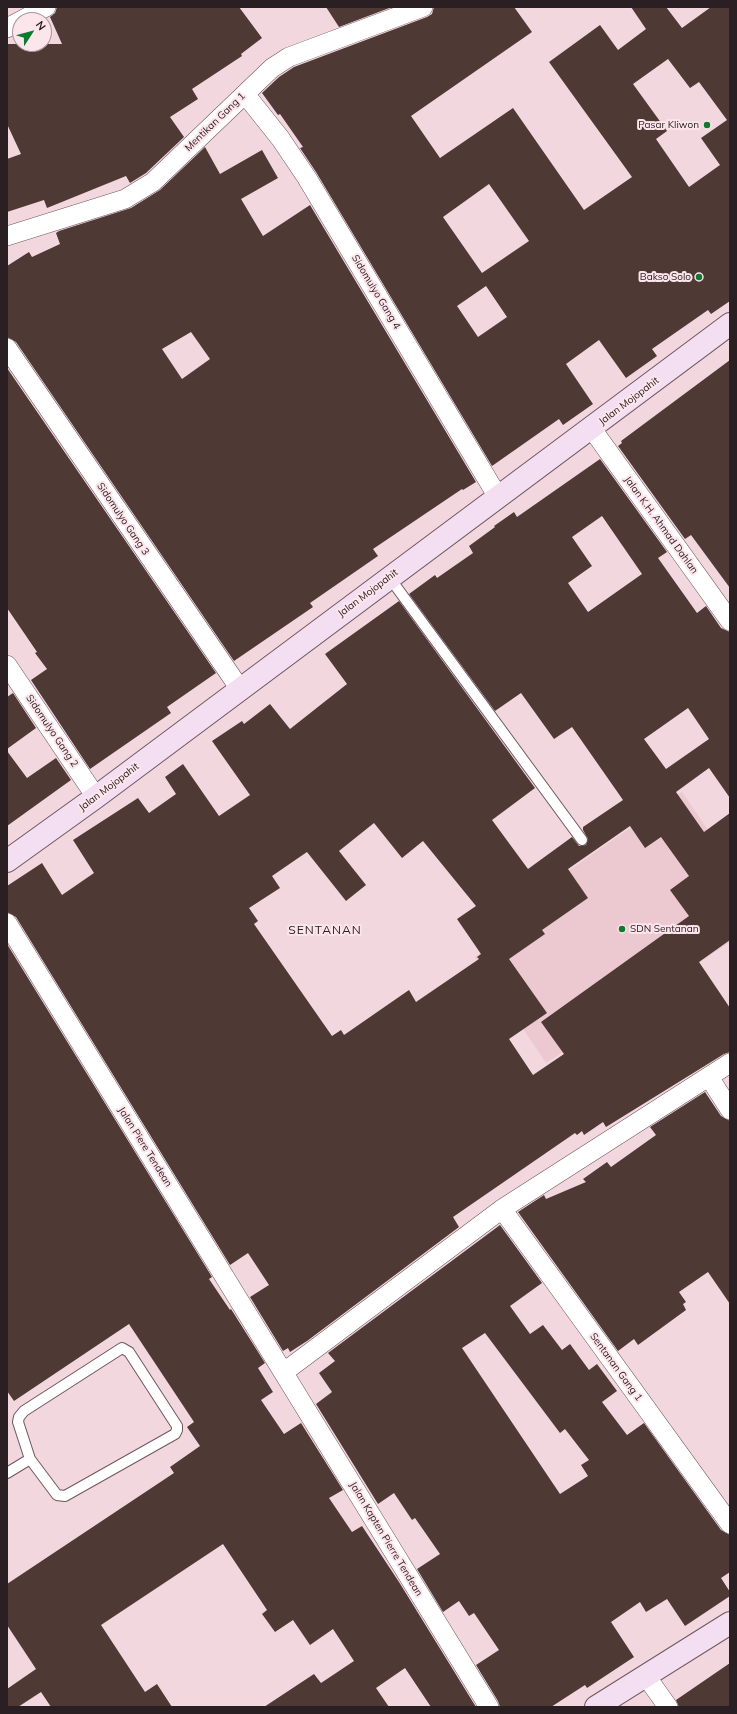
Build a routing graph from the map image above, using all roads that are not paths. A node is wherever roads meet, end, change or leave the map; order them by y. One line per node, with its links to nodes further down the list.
1 (46, 7): 3 (street)
2 (423, 7): 4 (street, Mentikan Gang 1)
3 (33, 12)
4 (245, 94): 5 (street, Mentikan Gang 1); 9 (street, Sidomulyo Gang 4)
5 (7, 236)
6 (730, 324): 8 (main road, Jalan Mojopahit)
7 (7, 348): 13 (street, Sidomulyo Gang 3)
8 (592, 429): 9 (main road, Jalan Mojopahit); 11 (street, Jalan K.H. Ahmad Dahlan)
9 (498, 497): 10 (main road, Jalan Mojopahit)
10 (389, 577): 13 (main road, Jalan Mojopahit); 15 (lane)
11 (730, 621)
12 (7, 665): 14 (street, Sidomulyo Gang 2)
13 (240, 689): 14 (main road, Jalan Mojopahit)
14 (96, 797): 16 (main road, Jalan Mojopahit)
15 (582, 840)
16 (7, 862)
17 (7, 923): 22 (street, Jalan Piere Tendean)
18 (730, 1063): 19 (street)
19 (709, 1077): 20 (street); 21 (street)
20 (730, 1110)
21 (502, 1209): 22 (street); 25 (street, Sentanan Gang 1)
22 (284, 1372): 28 (street, Jalan Kapten Pierre Tendean)
23 (30, 1459): 23 (lane); 24 (lane)
24 (7, 1473)
25 (730, 1524)
26 (730, 1623): 27 (main road)
27 (646, 1676): 29 (main road); 30 (street)
28 (489, 1707)
29 (596, 1707)
30 (668, 1707)

